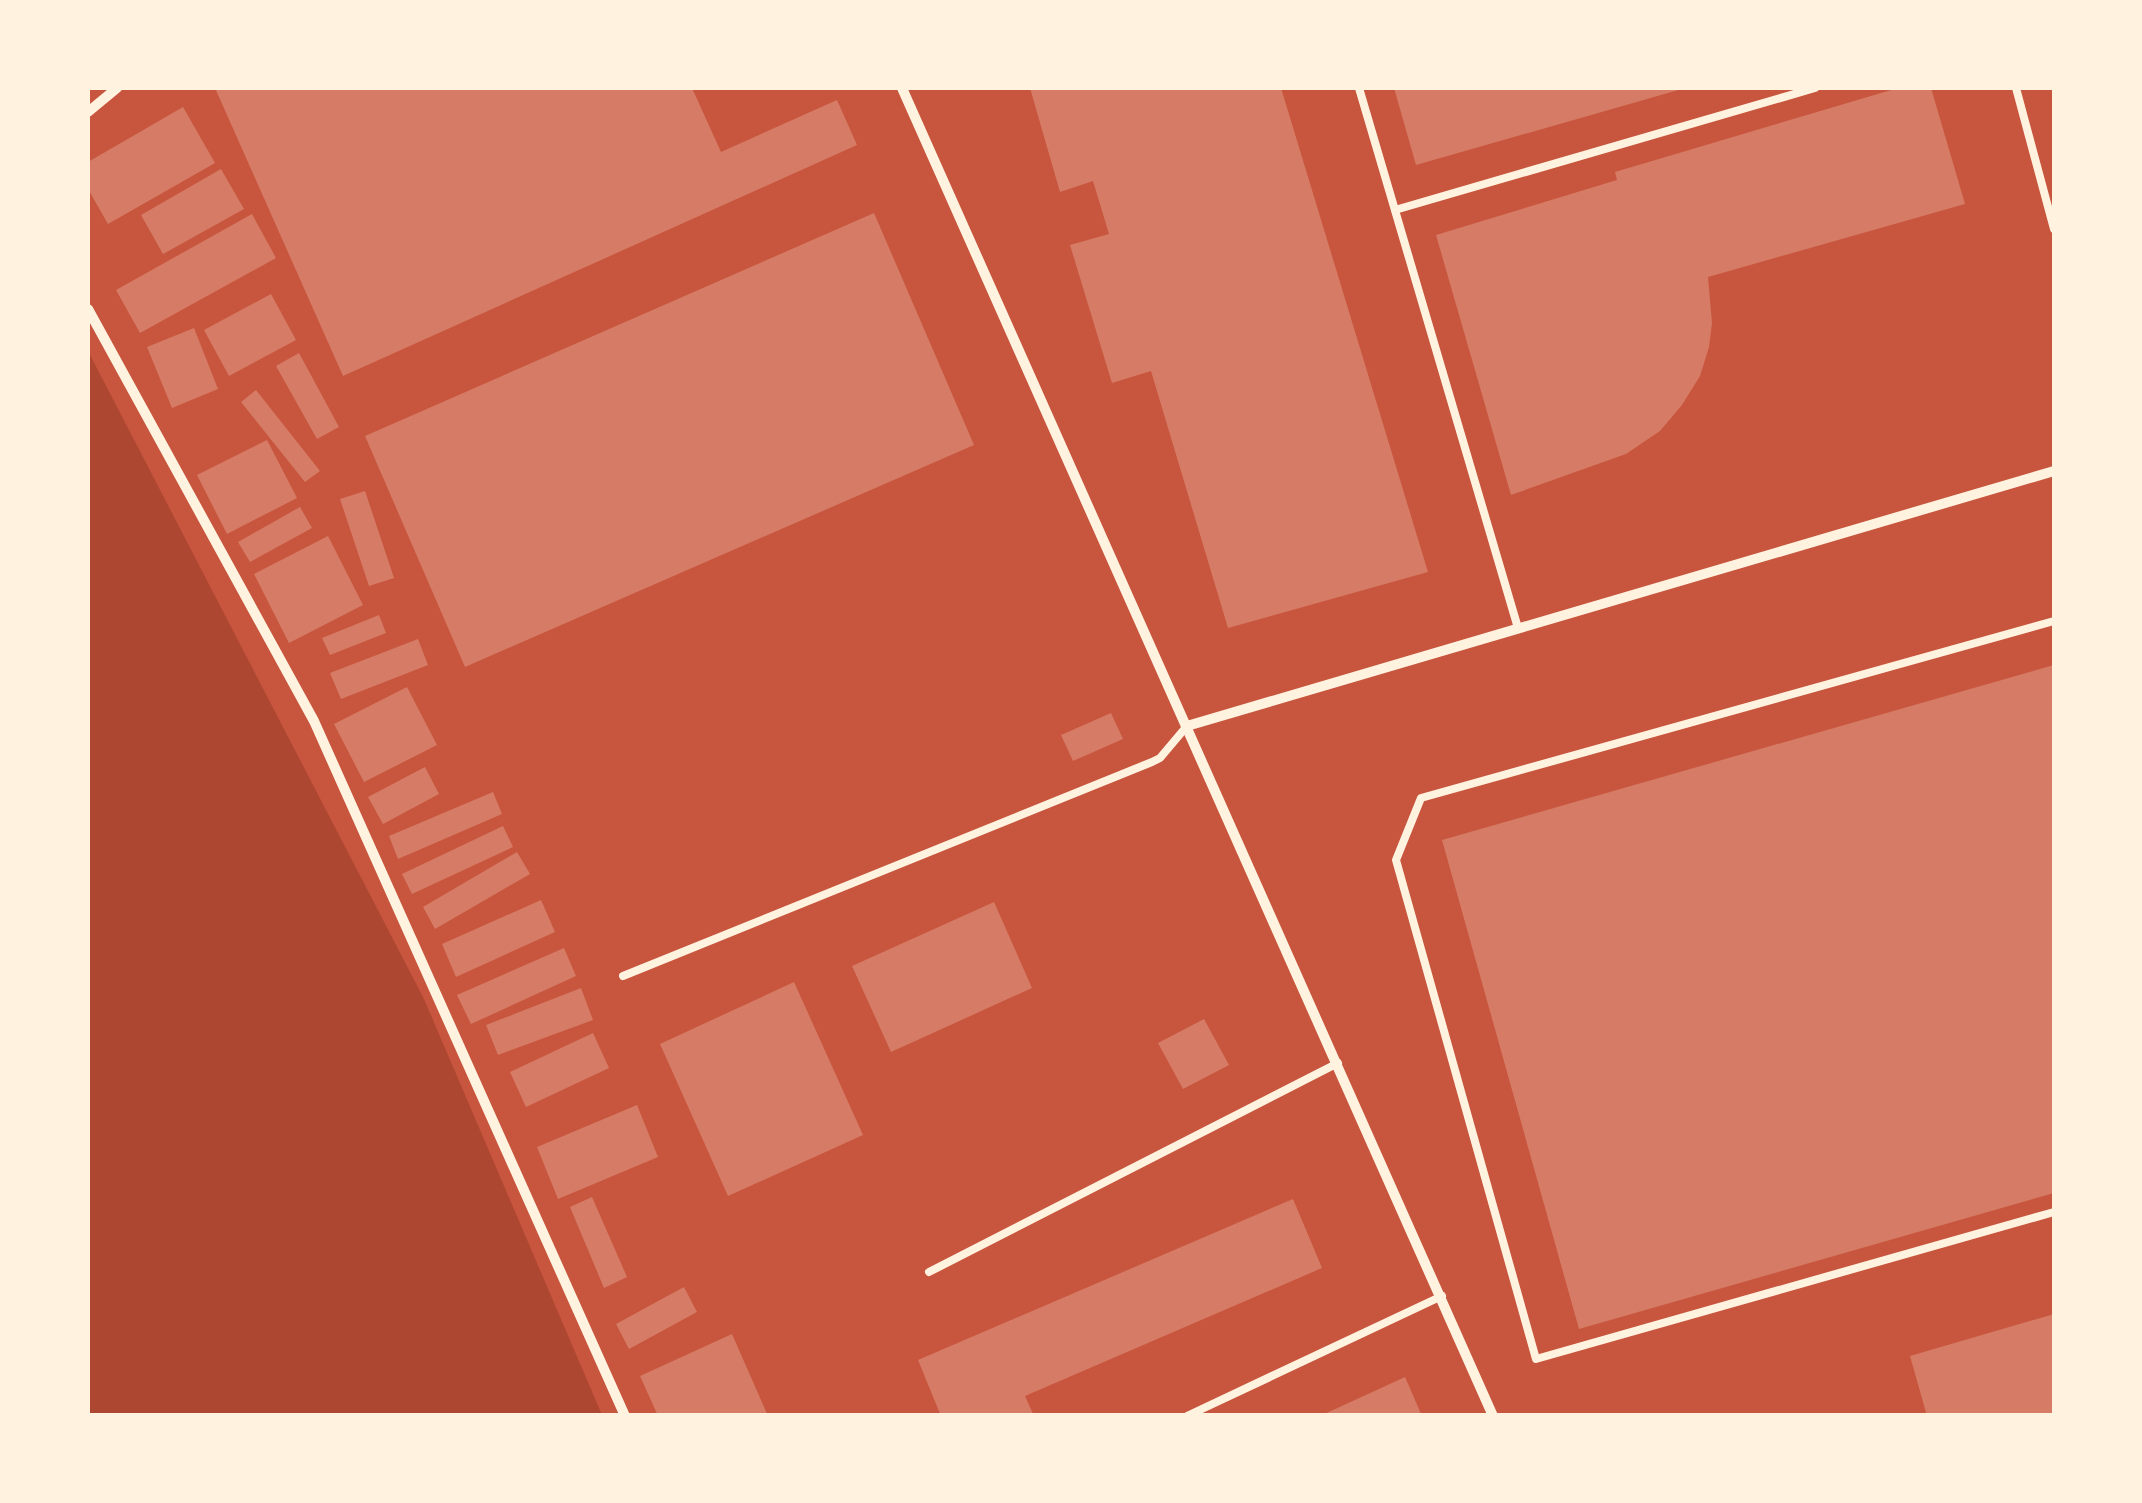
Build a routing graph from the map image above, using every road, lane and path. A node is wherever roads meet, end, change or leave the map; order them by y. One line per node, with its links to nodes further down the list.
1 (117, 88): 6 (street)
2 (902, 88): 13 (street)
3 (1359, 88): 7 (lane)
4 (1815, 88): 7 (lane)
5 (2016, 88): 8 (lane)
6 (88, 112)
7 (1396, 210): 12 (lane)
8 (2054, 229)
9 (88, 309): 19 (street)
10 (2054, 471): 12 (street)
11 (2054, 621): 16 (lane)
12 (1518, 628): 13 (street)
13 (1186, 726): 14 (lane); 15 (street)
14 (623, 976)
15 (1338, 1063): 17 (lane); 18 (street)
16 (2054, 1212)
17 (929, 1272)
18 (1442, 1296): 20 (lane); 21 (street)
19 (625, 1416)
20 (1187, 1416)
21 (1493, 1416)

